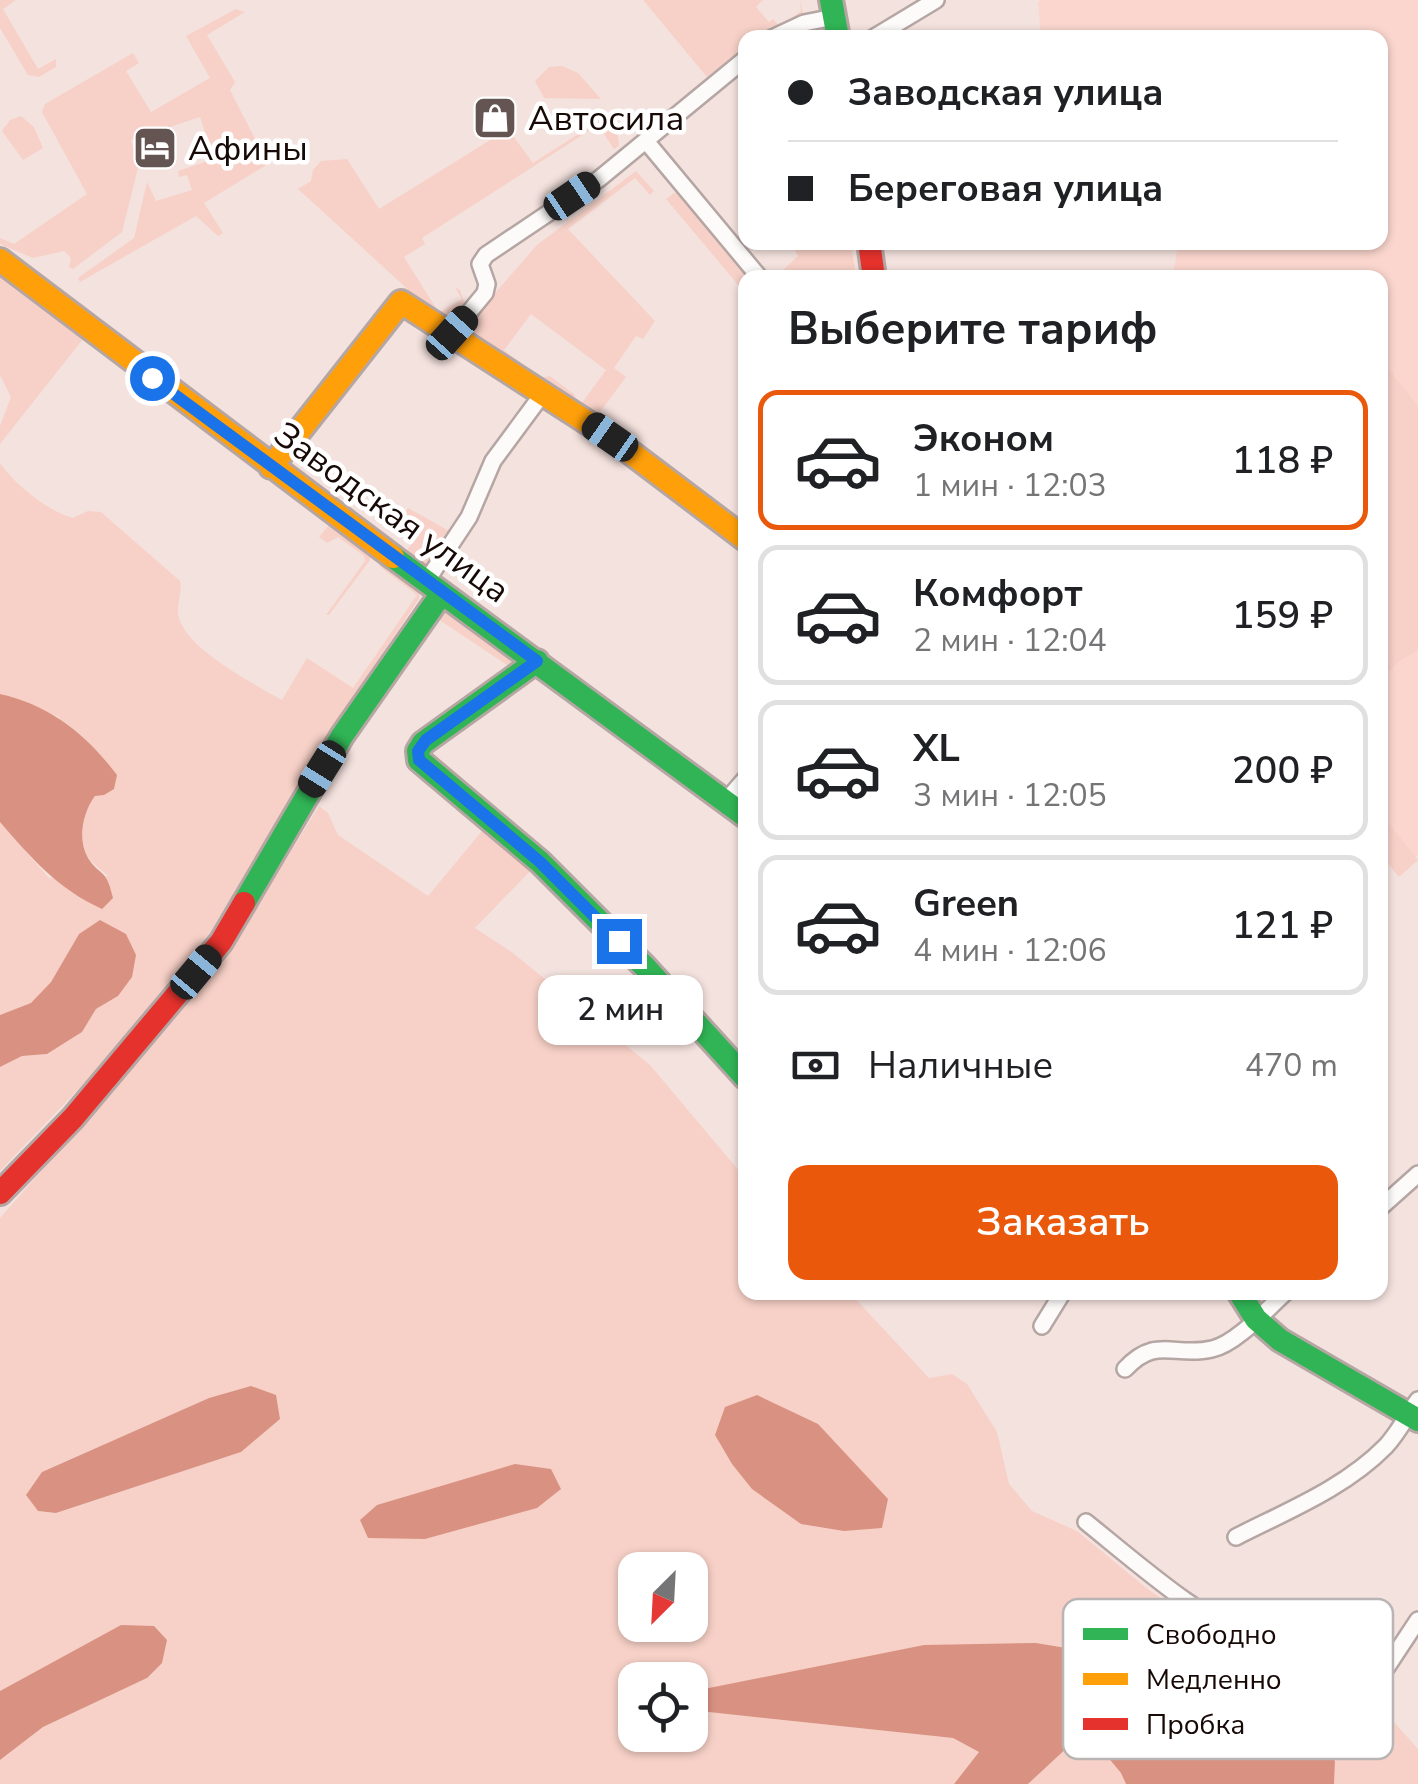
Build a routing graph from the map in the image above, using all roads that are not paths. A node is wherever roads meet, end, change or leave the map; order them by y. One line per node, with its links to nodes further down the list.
1 (936, 0): 4 (street)
2 (834, 18): 3 (street)
3 (789, 30)
4 (886, 30)
5 (738, 65): 6 (street)
6 (646, 141): 8 (street); 9 (street)
7 (0, 260): 11 (street, Заводская улица)
8 (753, 270)
9 (452, 333): 10 (street); 11 (street)
10 (544, 392): 12 (street); 13 (street)
11 (270, 468): 13 (street, Заводская улица)
12 (738, 534)
13 (434, 588): 14 (street, Заводская улица); 20 (street)
14 (537, 661): 16 (street, Заводская улица); 18 (street)
15 (738, 787): 16 (street)
16 (725, 802): 17 (street, Заводская улица)
17 (738, 811)
18 (738, 1069)
19 (1418, 1174): 21 (street)
20 (0, 1193)
21 (1388, 1201)
22 (1059, 1300): 26 (street)
23 (1244, 1300): 25 (street)
24 (1277, 1300): 25 (street)
25 (1256, 1319): 27 (street); 28 (street)
26 (1042, 1326)
27 (1125, 1369)
28 (1415, 1412): 30 (street)
29 (1086, 1522): 31 (street)
30 (1236, 1537)
31 (1183, 1599)
32 (1418, 1620): 33 (street)
33 (1393, 1658)

